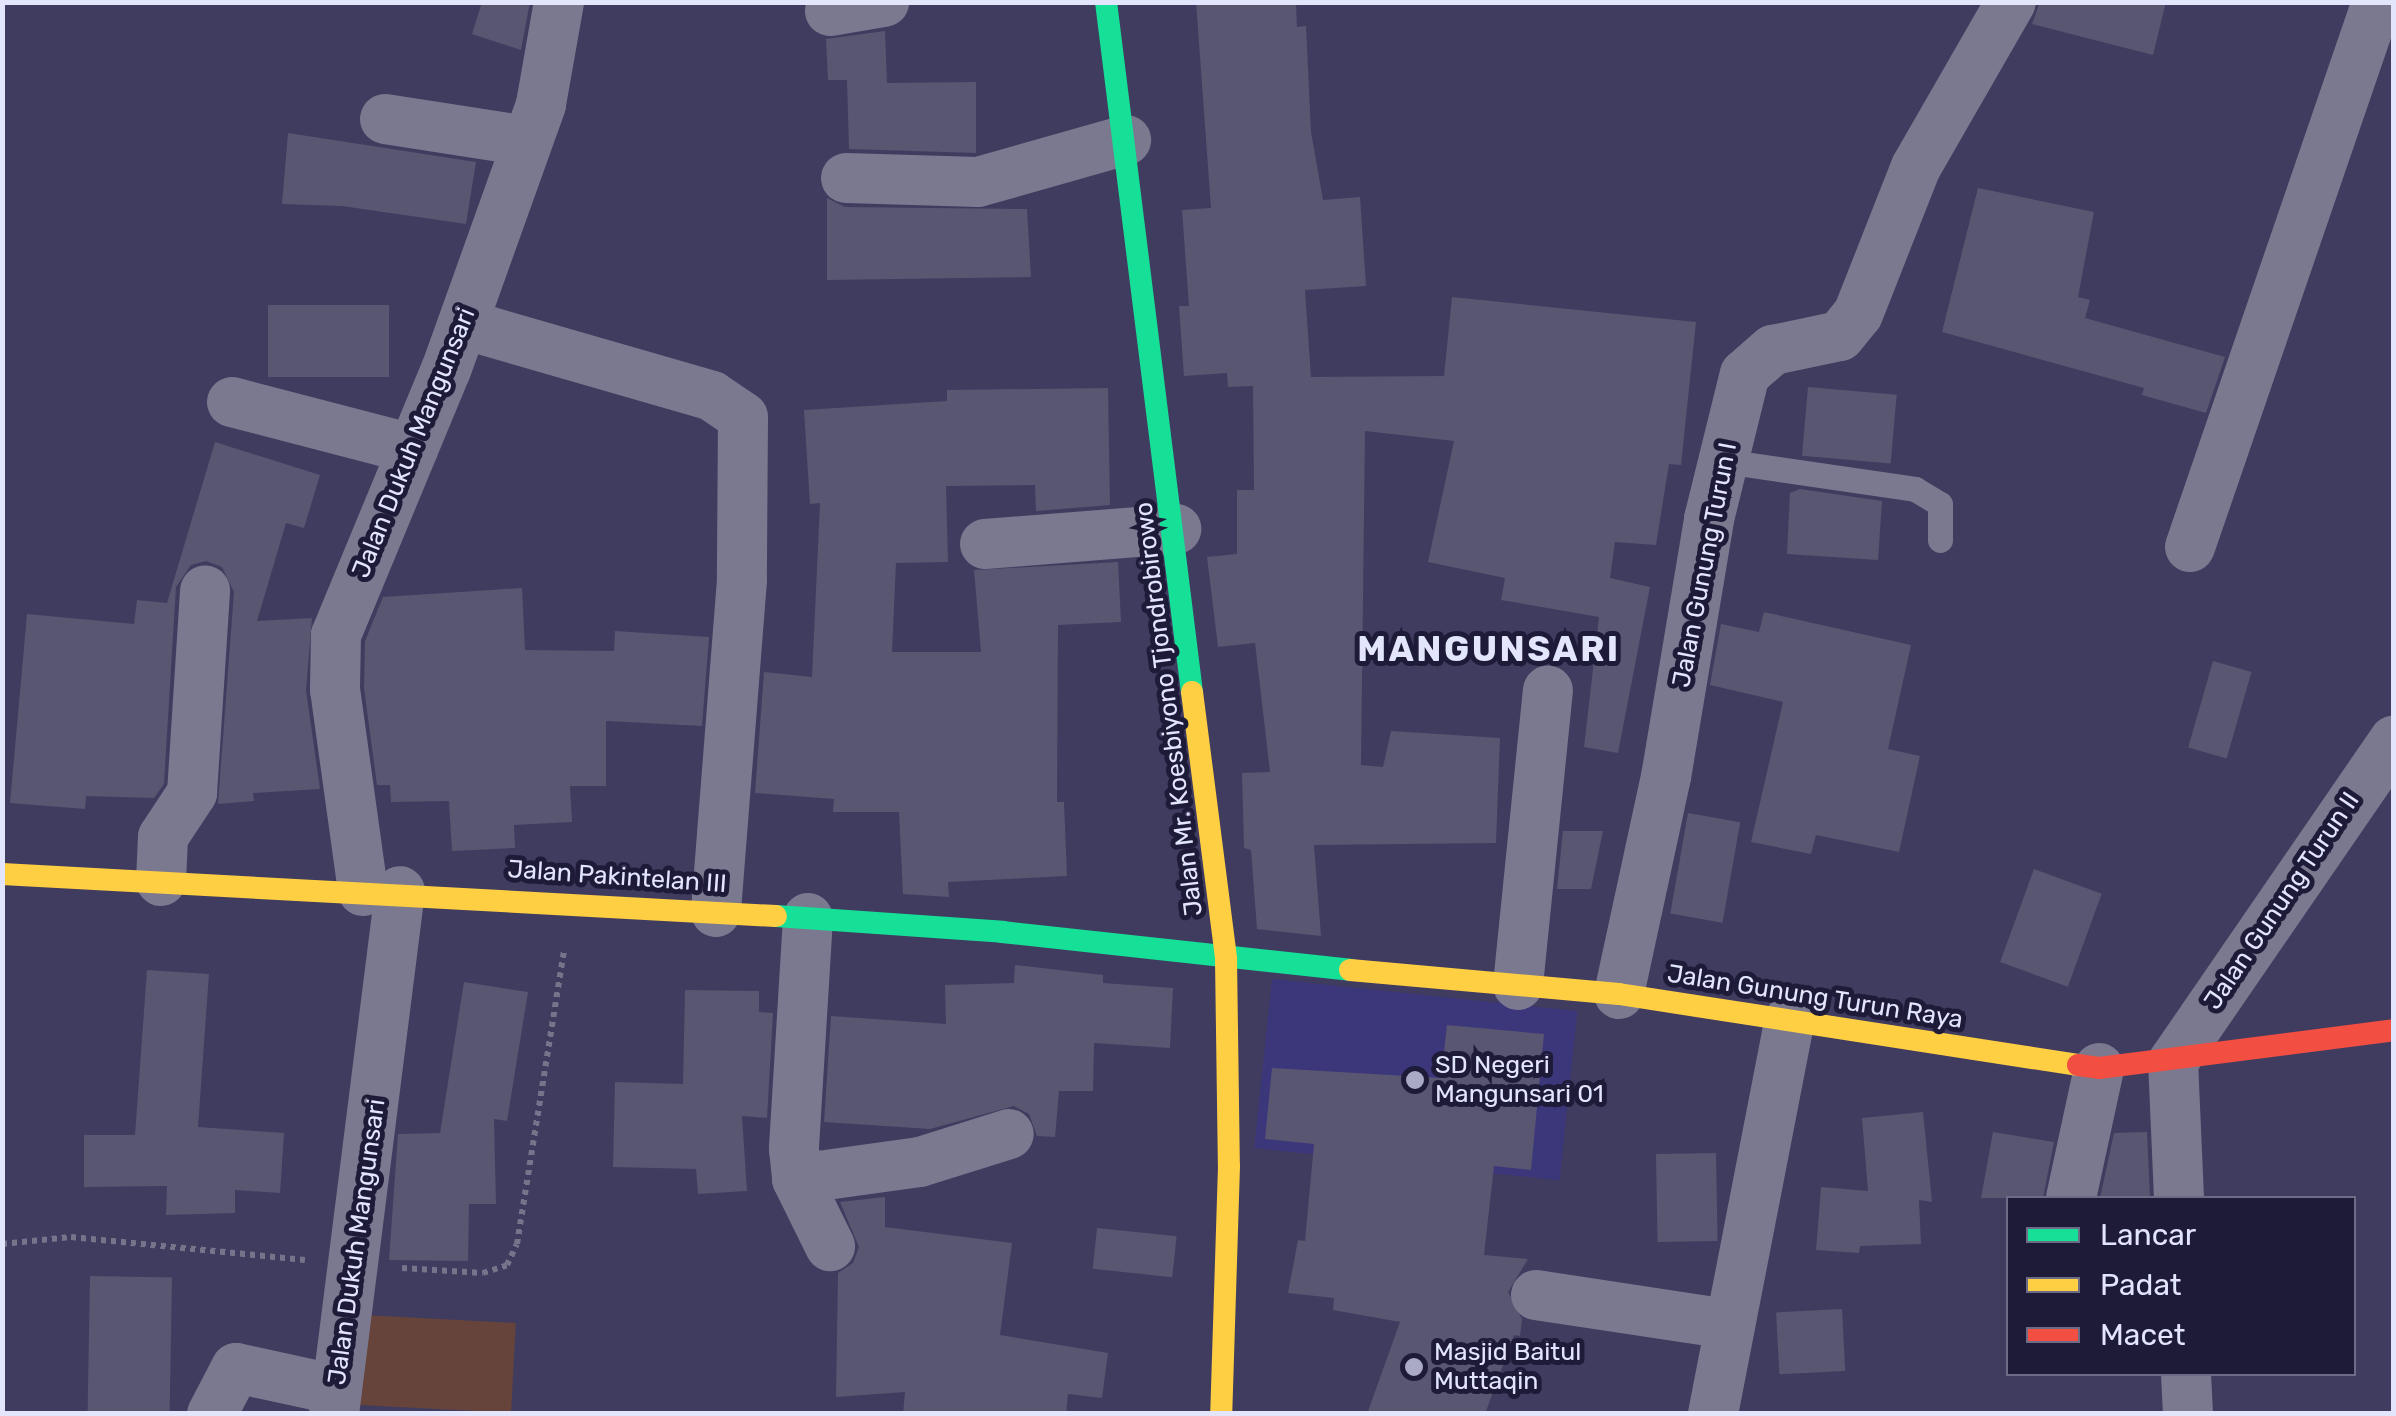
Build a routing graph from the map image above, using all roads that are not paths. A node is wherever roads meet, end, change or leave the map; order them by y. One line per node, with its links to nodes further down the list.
1 (559, 2): 9 (street, Jalan Dukuh Mangunsari)
2 (884, 2): 6 (street)
3 (1106, 2): 8 (street, Jalan Mr. Koesbiyono Tjondrobirowo)
4 (2011, 2): 14 (street, Jalan Gunung Turun I)
5 (2377, 2): 18 (street)
6 (830, 11)
7 (385, 120): 9 (street)
8 (1126, 140): 10 (street); 15 (street, Jalan Mr. Koesbiyono Tjondrobirowo)
9 (528, 141): 11 (street, Jalan Dukuh Mangunsari)
10 (846, 178)
11 (462, 324): 13 (street, Jalan Dukuh Mangunsari); 25 (street)
12 (232, 402): 13 (street)
13 (413, 449): 24 (street, Jalan Dukuh Mangunsari)
14 (1724, 461): 16 (lane); 29 (street, Jalan Gunung Turun I)
15 (1176, 529): 17 (street); 27 (street, Jalan Mr. Koesbiyono Tjondrobirowo)
16 (1940, 540)
17 (985, 544)
18 (2190, 548)
19 (205, 590): 23 (street)
20 (1548, 691): 28 (street)
21 (2394, 741): 32 (street, Jalan Gunung Turun II)
22 (2, 874): 23 (street, Jalan Pakintelan III)
23 (161, 881): 24 (street, Jalan Pakintelan III)
24 (382, 891): 25 (street, Jalan Pakintelan III); 42 (street, Jalan Dukuh Mangunsari)
25 (716, 912): 26 (street, Jalan Pakintelan III)
26 (808, 918): 27 (street, Jalan Pakintelan III); 35 (street)
27 (1226, 960): 28 (street, Jalan Gunung Turun Raya); 44 (street, Jalan Mr. Koesbiyono Tjondrobirowo)
28 (1518, 986): 29 (street, Jalan Gunung Turun Raya)
29 (1619, 994): 30 (street, Jalan Gunung Turun Raya)
30 (1790, 1019): 33 (street, Jalan Gunung Turun Raya); 40 (street)
31 (2394, 1030): 32 (street, Jalan Gunung Turun Raya)
32 (2173, 1062): 33 (street, Jalan Gunung Turun Raya); 37 (street)
33 (2100, 1068): 36 (street)
34 (1009, 1134): 35 (street)
35 (798, 1179): 38 (street)
36 (2071, 1196)
37 (2179, 1196)
38 (830, 1246)
39 (1536, 1295): 40 (street)
40 (1726, 1324): 45 (street)
41 (2186, 1376): 46 (street)
42 (336, 1402): 43 (street)
43 (212, 1414)
44 (1221, 1414)
45 (1713, 1414)
46 (2188, 1414)

